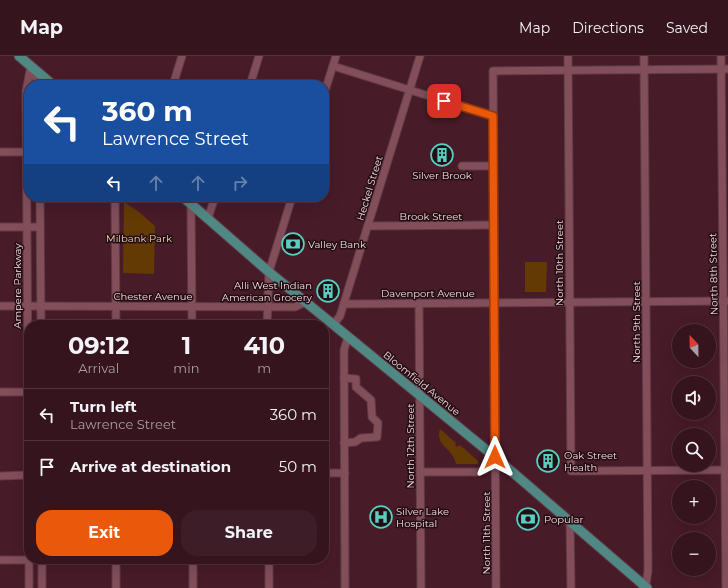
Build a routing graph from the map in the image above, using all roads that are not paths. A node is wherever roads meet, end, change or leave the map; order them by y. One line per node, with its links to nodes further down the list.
1 (19, 56): 9 (main road)
2 (182, 56): 17 (street)
3 (259, 56): 18 (street)
4 (334, 56): 10 (street)
5 (420, 56): 20 (street, Heckel Street)
6 (568, 56): 12 (street, North 10th Street)
7 (644, 56): 13 (street, North 9th Street)
8 (721, 56): 11 (street, North 8th Street)
9 (31, 66): 14 (street, Ampere Parkway); 15 (street); 16 (main road)
10 (333, 66): 19 (street); 20 (street)
11 (725, 69): 13 (street); 40 (street, North 8th Street)
12 (568, 70): 13 (street); 21 (street, North 11th Street); 42 (street, North 10th Street)
13 (644, 70): 43 (street, North 9th Street)
14 (28, 80)
15 (36, 80)
16 (47, 80)
17 (175, 80)
18 (252, 80)
19 (328, 80)
20 (410, 90): 21 (street); 35 (street, Heckel Street)
21 (493, 116): 25 (street, North 11th Street)
22 (0, 152): 23 (street)
23 (24, 152)
24 (462, 166): 25 (street)
25 (493, 166): 34 (street, North 11th Street)
26 (27, 202): 37 (street, Ampere Parkway)
27 (40, 202): 38 (street)
28 (115, 202): 50 (street)
29 (189, 202): 32 (main road, Bloomfield Avenue)
30 (213, 202): 33 (street)
31 (290, 202): 39 (street)
32 (191, 204): 33 (main road, Bloomfield Avenue); 51 (street)
33 (208, 218): 39 (main road, Bloomfield Avenue)
34 (494, 225): 35 (street, Brook Street); 45 (street, North 11th Street)
35 (368, 226): 46 (street, Heckel Street)
36 (0, 227): 37 (street)
37 (27, 227): 38 (street); 48 (street, Ampere Parkway)
38 (40, 227): 49 (street)
39 (269, 272): 41 (main road, Bloomfield Avenue); 52 (street)
40 (726, 301): 43 (street, Davenport Avenue); 69 (street, North 8th Street)
41 (306, 302): 52 (street, Chester Avenue); 58 (main road, Bloomfield Avenue)
42 (570, 302): 43 (street, Davenport Avenue); 45 (street, Davenport Avenue); 68 (street, North 10th Street)
43 (646, 302): 68 (street, North 9th Street)
44 (420, 303): 45 (street, Davenport Avenue); 46 (street, Davenport Avenue); 65 (street, North 12th Street)
45 (494, 303): 67 (street, North 11th Street)
46 (344, 304): 60 (street, Heckel Street)
47 (0, 306): 48 (street, Chester Avenue)
48 (28, 306): 49 (street, Chester Avenue); 53 (street, Ampere Parkway)
49 (41, 306): 50 (street, Chester Avenue); 54 (street)
50 (116, 306): 51 (street, Chester Avenue); 55 (street)
51 (192, 306): 52 (street, Chester Avenue); 56 (street)
52 (267, 307): 57 (street)
53 (28, 320)
54 (41, 320)
55 (116, 320)
56 (192, 320)
57 (267, 320)
58 (327, 320)
59 (329, 322): 60 (main road, Bloomfield Avenue)
60 (333, 325): 61 (main road, Bloomfield Avenue)
61 (348, 337): 62 (street); 65 (main road, Bloomfield Avenue)
62 (344, 378): 66 (street); 66 (street)
63 (0, 392): 64 (street)
64 (24, 392)
65 (420, 394): 67 (main road, Bloomfield Avenue); 70 (street, North 12th Street)
66 (344, 443): 72 (street)
67 (495, 457): 70 (street); 75 (main road, Bloomfield Avenue); 90 (street, North 11th Street)
68 (647, 470): 69 (street); 92 (street, North 9th Street)
69 (726, 470): 93 (street, North 8th Street)
70 (420, 472): 89 (street, North 12th Street)
71 (329, 473): 72 (street)
72 (344, 473): 88 (street)
73 (24, 475): 74 (street)
74 (0, 476)
75 (570, 522): 91 (street); 92 (main road, Bloomfield Avenue)
76 (24, 559): 77 (street)
77 (0, 560)
78 (29, 564): 83 (street)
79 (42, 564): 84 (street)
80 (116, 564): 85 (street)
81 (193, 564): 86 (street)
82 (269, 564): 87 (street)
83 (29, 588)
84 (42, 588)
85 (116, 588)
86 (193, 588)
87 (270, 588)
88 (345, 588)
89 (421, 588)
90 (496, 588)
91 (571, 588)
92 (645, 588)
93 (726, 588)

